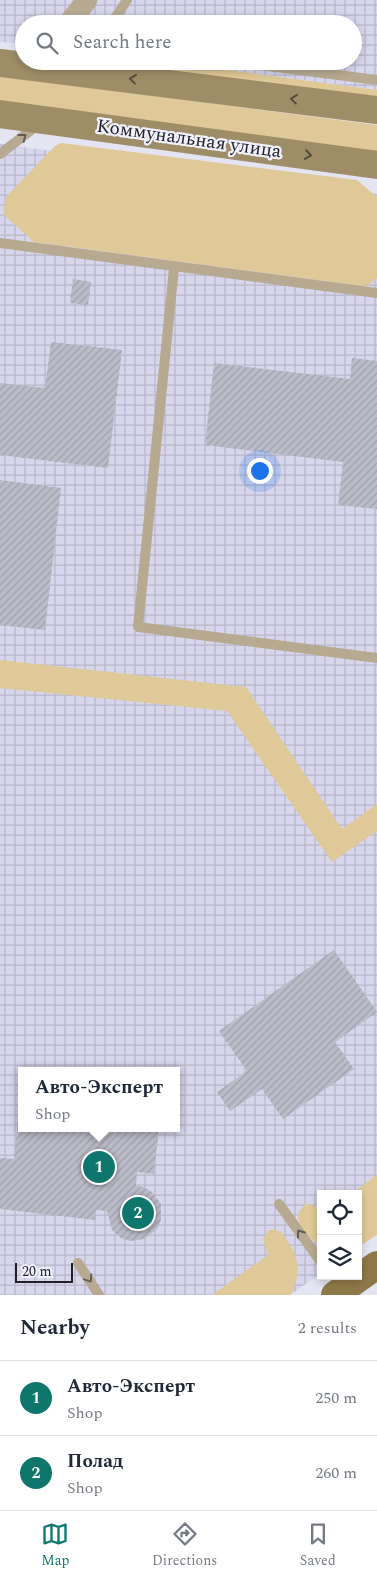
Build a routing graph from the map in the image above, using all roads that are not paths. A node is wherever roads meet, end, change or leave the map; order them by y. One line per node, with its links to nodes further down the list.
1 (87, 0): 3 (street)
2 (127, 0): 4 (lane)
3 (75, 15)
4 (117, 15)
5 (0, 63): 6 (main road)
6 (15, 63)
7 (80, 70): 10 (main road, one-way to 7)
8 (300, 70): 9 (lane)
9 (377, 80)
10 (377, 110)
11 (0, 114): 12 (main road, Коммунальная улица)
12 (45, 120): 13 (lane, one-way to 12); 14 (main road, Коммунальная улица, one-way to 14)
13 (0, 154)
14 (376, 166)
15 (0, 243): 16 (lane)
16 (174, 268): 17 (lane); 18 (lane)
17 (377, 294)
18 (377, 658)
19 (278, 1204): 20 (lane, one-way to 19)
20 (317, 1257)
21 (78, 1263): 24 (lane, one-way to 24)
22 (377, 1265): 23 (main road)
23 (338, 1290)
24 (100, 1295)

